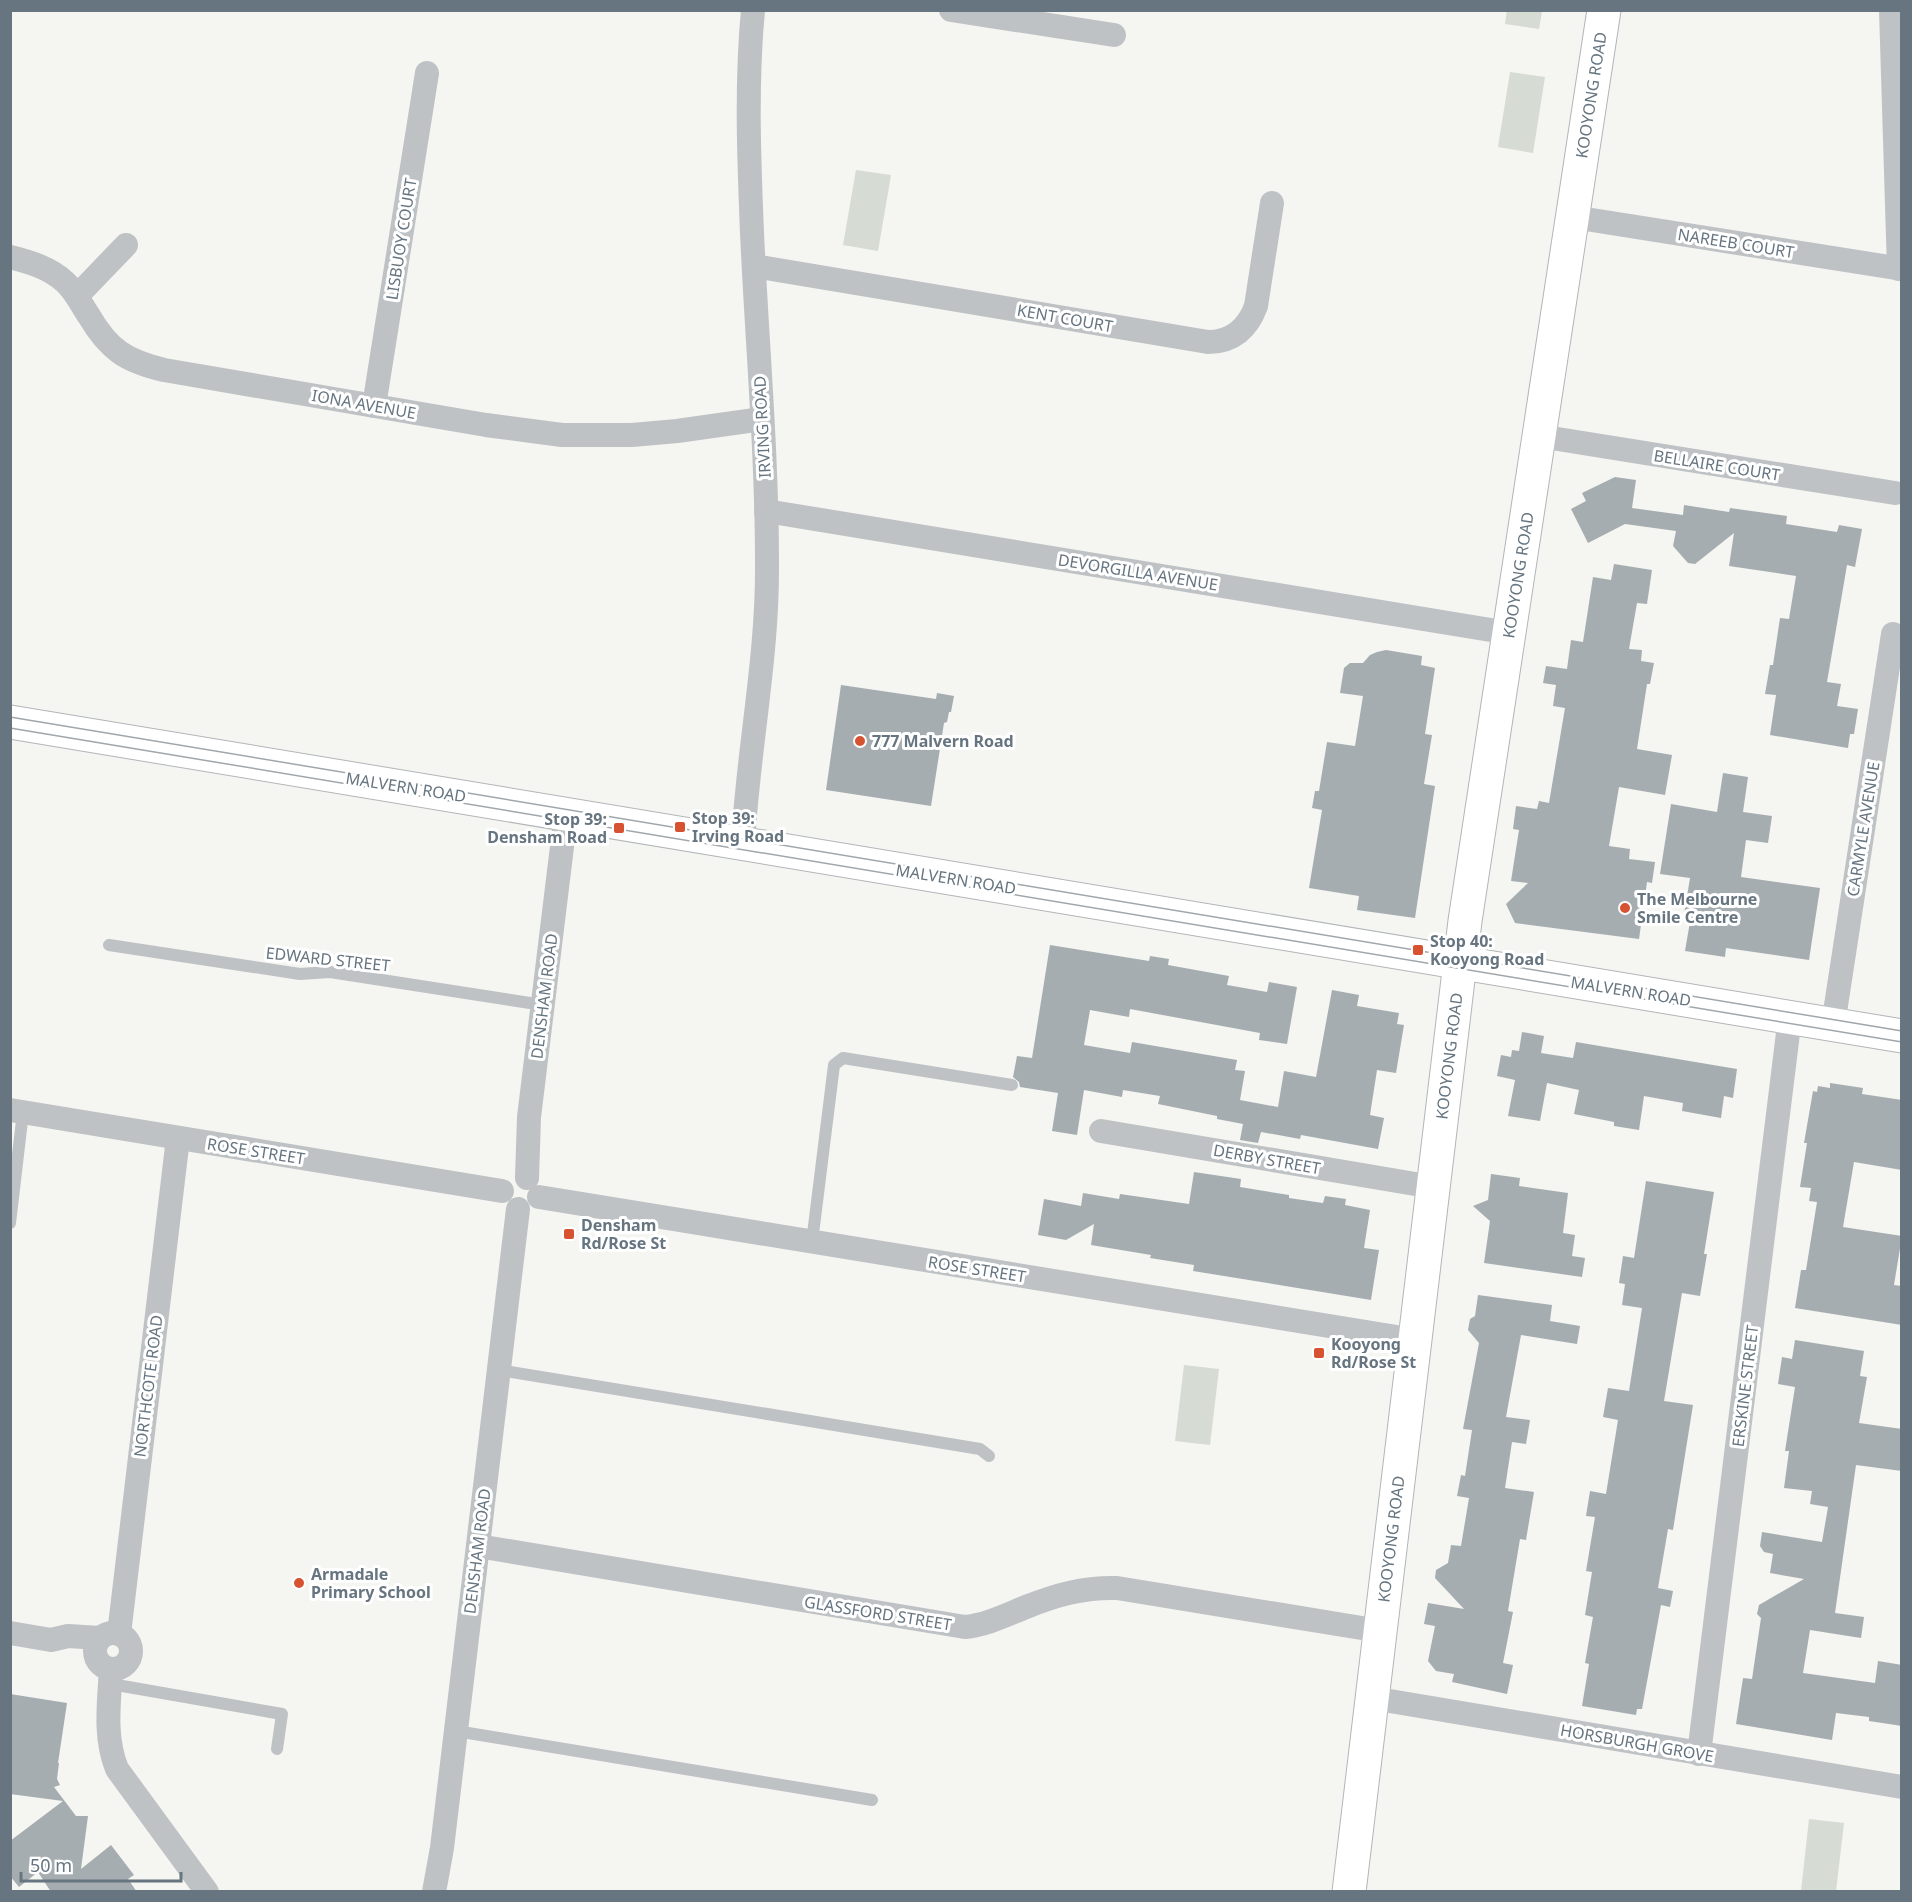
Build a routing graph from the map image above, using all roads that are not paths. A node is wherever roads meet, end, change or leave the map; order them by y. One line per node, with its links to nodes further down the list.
1 (753, 10): 11 (street, IRVING ROAD)
2 (951, 10): 5 (street)
3 (1604, 10): 8 (main road, KOOYONG ROAD)
4 (1892, 10): 12 (street, NAREEB COURT)
5 (1114, 35)
6 (427, 73): 14 (street, LISBUOY COURT)
7 (1272, 203): 11 (street, KENT COURT)
8 (1573, 218): 12 (street, NAREEB COURT); 16 (main road, KOOYONG ROAD)
9 (126, 245): 13 (street)
10 (10, 257): 13 (street, IONA AVENUE)
11 (754, 266): 15 (street, IRVING ROAD)
12 (1900, 269)
13 (77, 296): 14 (street, IONA AVENUE)
14 (374, 406): 15 (street, IONA AVENUE)
15 (762, 419): 18 (street, IRVING ROAD)
16 (1539, 436): 17 (street, BELLAIRE COURT); 19 (main road, KOOYONG ROAD)
17 (1895, 493)
18 (766, 511): 19 (street, DEVORGILLA AVENUE); 23 (street, IRVING ROAD)
19 (1509, 633): 25 (main road, KOOYONG ROAD)
20 (1893, 634): 28 (street, CARMYLE AVENUE)
21 (10, 722): 22 (main road, MALVERN ROAD)
22 (566, 814): 23 (main road, MALVERN ROAD); 26 (street, DENSHAM ROAD)
23 (742, 843): 25 (main road, MALVERN ROAD)
24 (109, 945): 26 (lane, EDWARD STREET)
25 (1460, 963): 27 (main road, MALVERN ROAD); 34 (main road, KOOYONG ROAD)
26 (543, 1005): 35 (street, DENSHAM ROAD)
27 (1790, 1017): 28 (main road, MALVERN ROAD); 50 (street, ERSKINE STREET)
28 (1833, 1025): 29 (main road, MALVERN ROAD)
29 (1902, 1036)
30 (1012, 1085): 39 (lane)
31 (17, 1111): 33 (street, ROSE STREET); 38 (lane)
32 (1101, 1131): 34 (street, DERBY STREET)
33 (178, 1138): 36 (street, ROSE STREET); 46 (street, NORTHCOTE ROAD)
34 (1433, 1187): 40 (main road, KOOYONG ROAD)
35 (533, 1188): 36 (street); 37 (street); 39 (street, ROSE STREET)
36 (501, 1191): 37 (street)
37 (518, 1209): 41 (street, DENSHAM ROAD)
38 (10, 1223)
39 (812, 1242): 40 (street, ROSE STREET)
40 (1414, 1340): 44 (main road, KOOYONG ROAD)
41 (499, 1370): 42 (lane); 43 (street, DENSHAM ROAD)
42 (989, 1456)
43 (478, 1546): 44 (street, GLASSFORD STREET); 48 (street, DENSHAM ROAD)
44 (1380, 1632): 47 (main road, KOOYONG ROAD)
45 (10, 1633): 46 (street)
46 (107, 1656): 49 (lane); 53 (street, NORTHCOTE ROAD)
47 (1372, 1698): 50 (street, HORSBURGH GROVE); 55 (main road, KOOYONG ROAD)
48 (456, 1731): 52 (lane); 54 (street, DENSHAM ROAD)
49 (277, 1749)
50 (1700, 1754): 51 (street, HORSBURGH GROVE)
51 (1902, 1787)
52 (872, 1800)
53 (207, 1892)
54 (434, 1892)
55 (1349, 1892)

